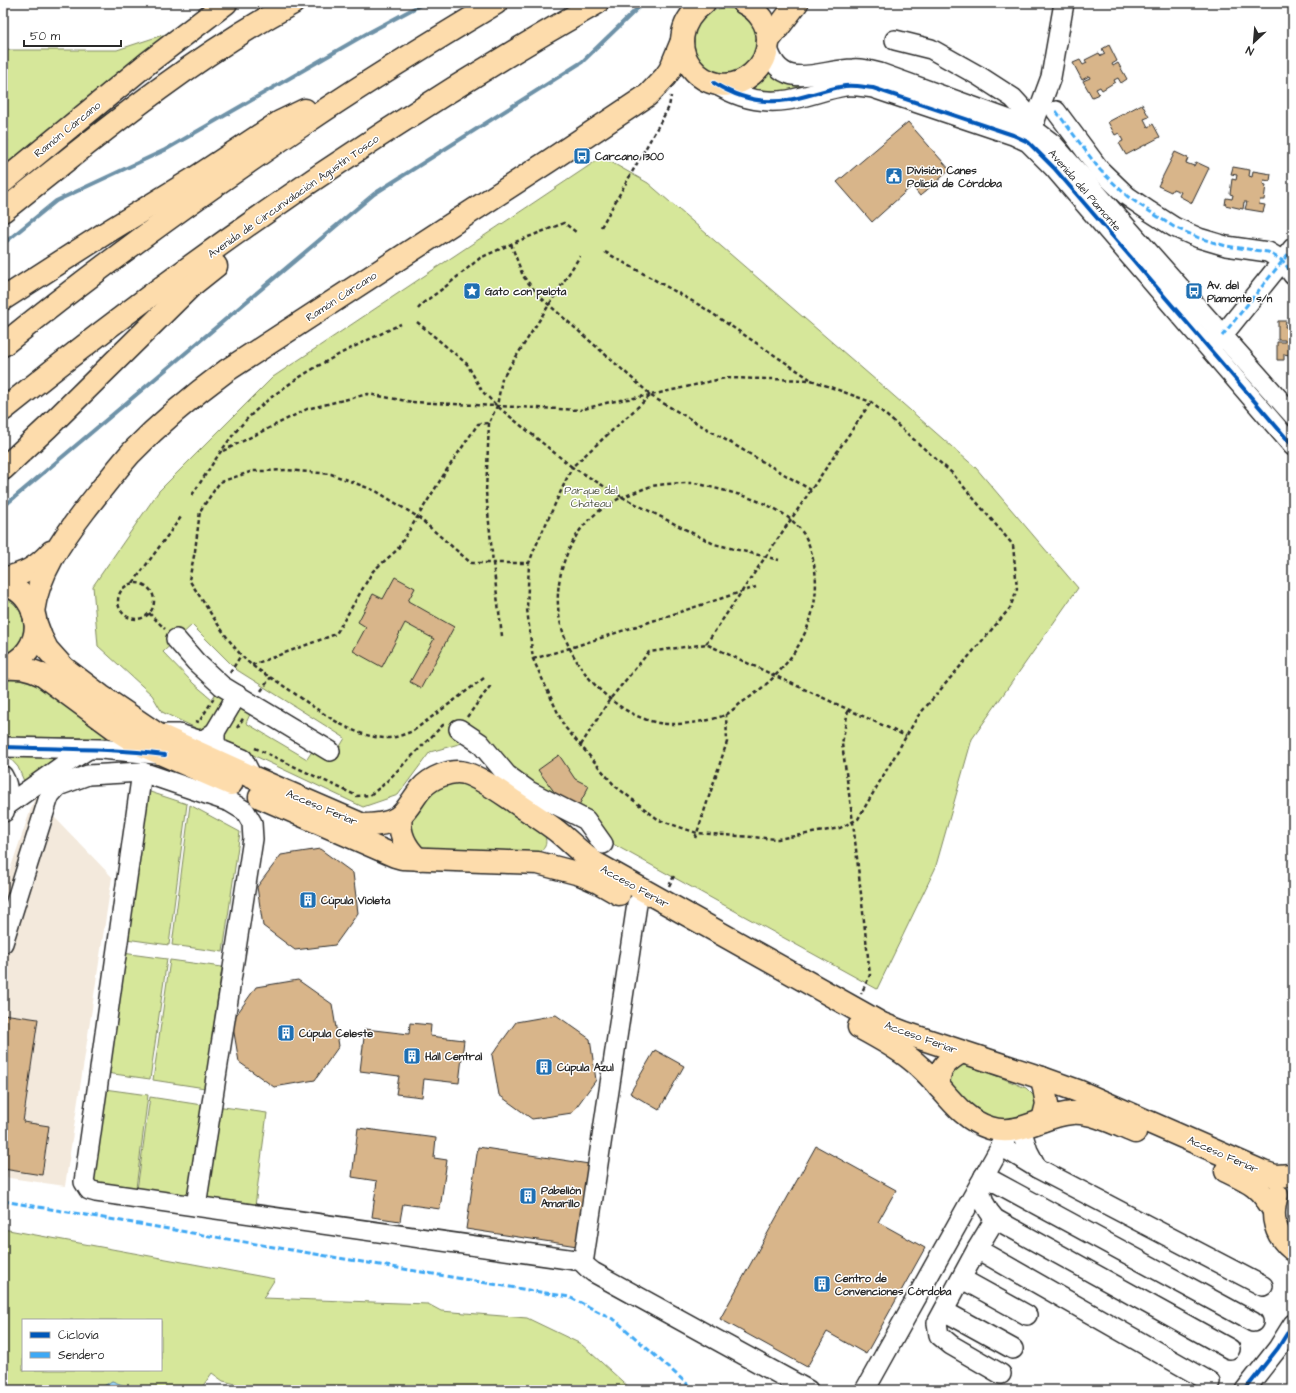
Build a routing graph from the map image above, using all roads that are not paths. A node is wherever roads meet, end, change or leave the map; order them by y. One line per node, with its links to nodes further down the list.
1 (226, 3): 18 (main road, Ramón Cárcano)
2 (293, 3): 20 (main road)
3 (496, 3): 13 (main road)
4 (597, 3): 19 (main road, Avenida de Circunvalación Agustín Tosco)
5 (783, 3): 8 (main road)
6 (797, 3): 12 (main road)
7 (1064, 3): 17 (street)
8 (747, 4): 12 (main road)
9 (700, 5): 11 (main road, Ramón Cárcano)
10 (894, 40): 17 (street)
11 (682, 41): 14 (main road); 15 (main road, Ramón Cárcano)
12 (768, 45): 14 (main road, Ramón Cárcano); 17 (street, Avenida del Piamonte)
13 (386, 71): 22 (main road); 24 (main road)
14 (708, 80): 15 (main road, Ramón Cárcano); 17 (street, Avenida del Piamonte)
15 (648, 95): 29 (main road, Ramón Cárcano)
16 (1056, 110): 21 (street)
17 (1032, 131): 23 (street, Avenida del Piamonte)
18 (3, 182)
19 (298, 191): 25 (main road, Avenida de Circunvalación Agustín Tosco); 28 (main road)
20 (3, 211)
21 (1290, 262): 23 (street)
22 (3, 299)
23 (1216, 342): 26 (street, Avenida del Piamonte); 27 (street, Avenida del Piamonte)
24 (3, 345)
25 (3, 410)
26 (1292, 413)
27 (1293, 446)
28 (3, 469)
29 (67, 535): 30 (main road, Ramón Cárcano); 32 (main road, Ramón Cárcano)
30 (3, 579)
31 (3, 584): 32 (main road, Acceso Feriar)
32 (34, 617): 34 (main road, Ramón Cárcano); 38 (main road, Acceso Feriar)
33 (176, 639): 35 (street)
34 (3, 668): 42 (main road, Acceso Feriar)
35 (237, 695): 37 (street); 41 (street)
36 (459, 729): 49 (street)
37 (215, 732): 38 (street); 45 (street)
38 (157, 734): 45 (main road, Acceso Feriar)
39 (3, 747): 40 (street)
40 (94, 750): 42 (street); 43 (street); 46 (street)
41 (330, 751)
42 (165, 755): 50 (main road, Acceso Feriar)
43 (133, 772): 53 (street); 62 (street); 62 (street)
44 (3, 776): 46 (street)
45 (252, 777): 47 (main road, Acceso Feriar)
46 (5, 810)
47 (401, 816): 48 (main road, Acceso Feriar); 50 (main road)
48 (554, 828): 51 (main road); 55 (main road, Acceso Feriar)
49 (603, 844)
50 (418, 859): 51 (main road, Acceso Feriar)
51 (538, 864): 52 (main road, Acceso Feriar)
52 (637, 904): 57 (main road, Acceso Feriar); 67 (street)
53 (6, 922): 54 (street)
54 (3, 942)
55 (962, 1052): 56 (main road, Acceso Feriar); 57 (main road)
56 (1042, 1078): 58 (main road); 60 (main road, Acceso Feriar)
57 (939, 1087): 59 (main road, Acceso Feriar)
58 (1043, 1120): 59 (main road, Acceso Feriar); 63 (main road, Acceso Feriar)
59 (1010, 1135): 61 (street); 69 (street)
60 (1293, 1175): 63 (main road)
61 (982, 1180): 64 (street); 72 (street); 79 (street)
62 (196, 1206): 67 (street)
63 (1274, 1209): 66 (main road)
64 (995, 1219): 65 (street); 75 (street)
65 (977, 1249): 68 (street); 77 (street)
66 (1293, 1250)
67 (580, 1260): 78 (street)
68 (962, 1279): 70 (street); 71 (street)
69 (1263, 1286)
70 (944, 1311): 74 (street); 76 (street)
71 (1027, 1315)
72 (1253, 1322)
73 (1292, 1325): 80 (street)
74 (1013, 1349)
75 (1230, 1349)
76 (1001, 1374)
77 (1210, 1382)
78 (808, 1390)
79 (865, 1390)
80 (1245, 1390)

